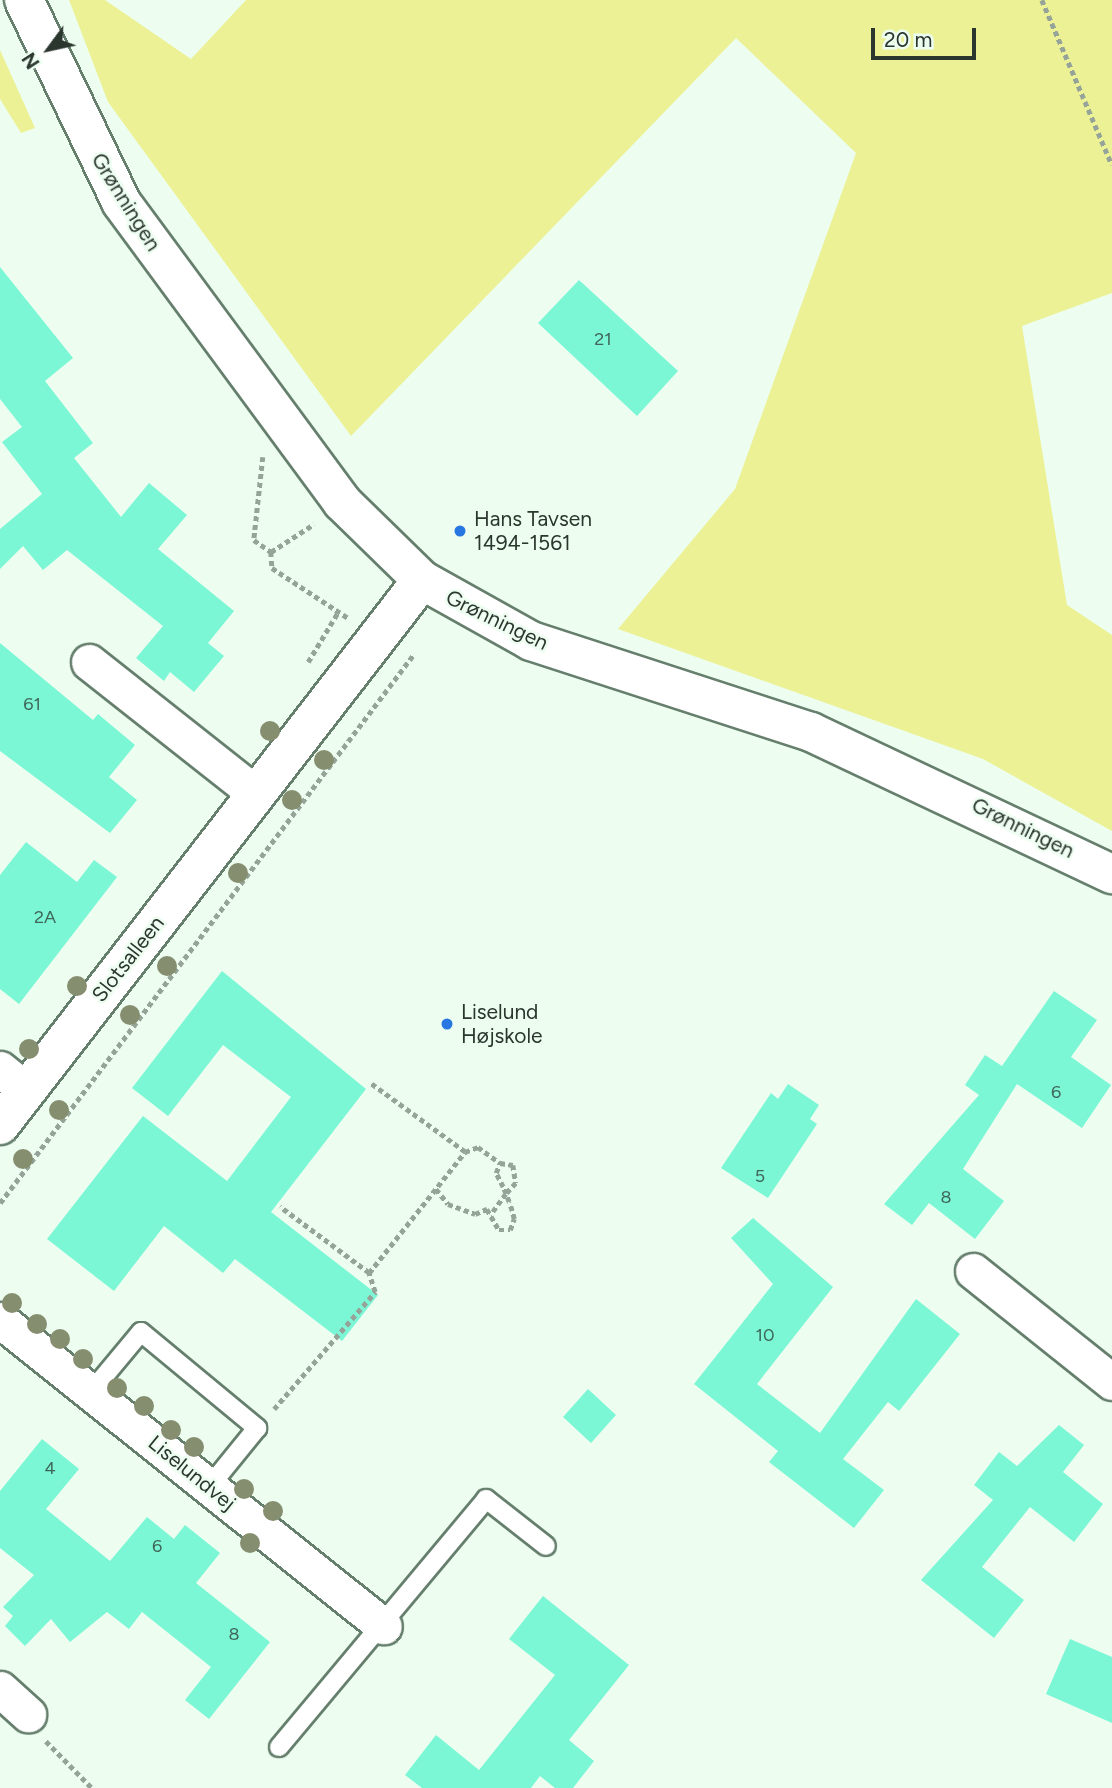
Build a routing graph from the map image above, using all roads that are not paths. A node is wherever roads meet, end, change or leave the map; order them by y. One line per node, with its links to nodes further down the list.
1 (24, 0): 2 (main road, Grønningen)
2 (422, 580): 4 (main road, Slotsalleen); 5 (main road, Grønningen)
3 (89, 662): 4 (street)
4 (256, 794): 6 (main road, Slotsalleen)
5 (1112, 874)
6 (13, 1079): 7 (main road, Slotsalleen)
7 (0, 1125)
8 (973, 1271): 10 (street)
9 (0, 1320): 11 (street, Liselundvej)
10 (1112, 1382)
11 (91, 1392): 12 (street, Liselundvej); 12 (lane)
12 (209, 1487): 14 (street, Liselundvej)
13 (545, 1546): 14 (lane)
14 (384, 1626): 17 (lane)
15 (0, 1689): 16 (street)
16 (27, 1714)
17 (279, 1746)

